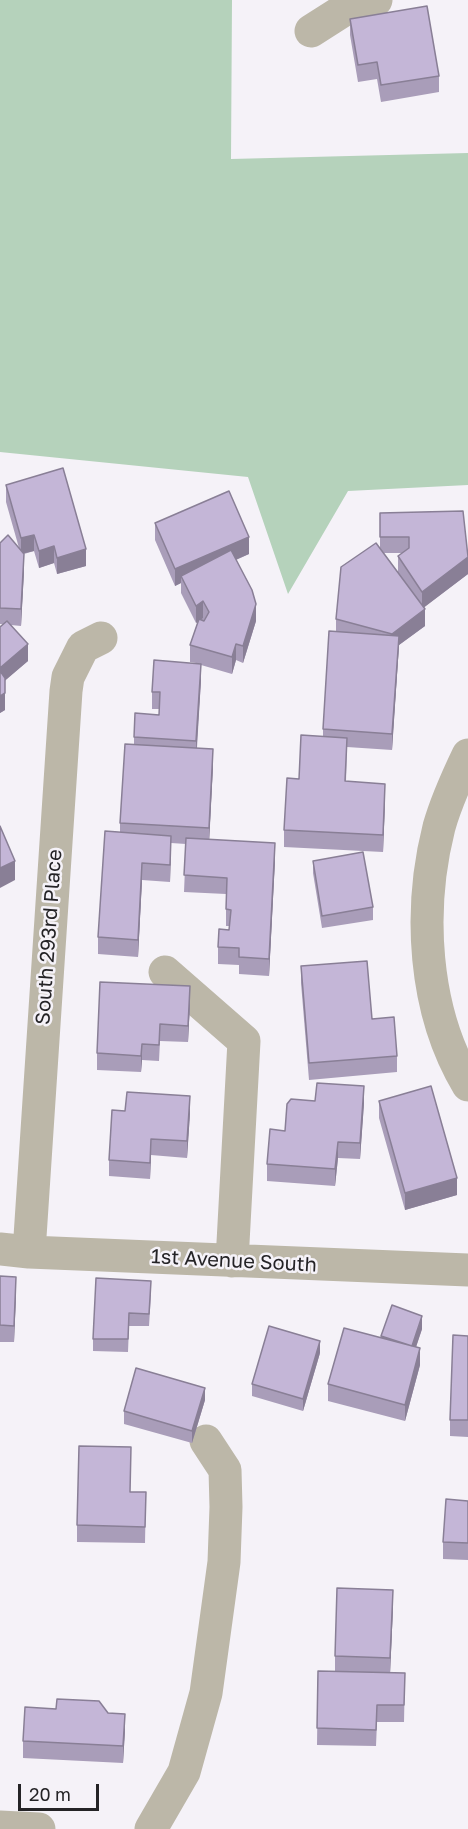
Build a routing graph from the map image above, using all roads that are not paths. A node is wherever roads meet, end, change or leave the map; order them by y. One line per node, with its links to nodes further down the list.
1 (376, 0): 2 (street)
2 (311, 31)
3 (101, 638): 7 (street, South 293rd Place)
4 (468, 754): 6 (street)
5 (165, 972): 8 (street)
6 (468, 1086)
7 (14, 1250): 8 (street, 1st Avenue South)
8 (232, 1261): 9 (street, 1st Avenue South)
9 (468, 1270)
10 (206, 1441): 13 (street)
11 (0, 1827): 12 (street)
12 (39, 1829)
13 (151, 1829)

